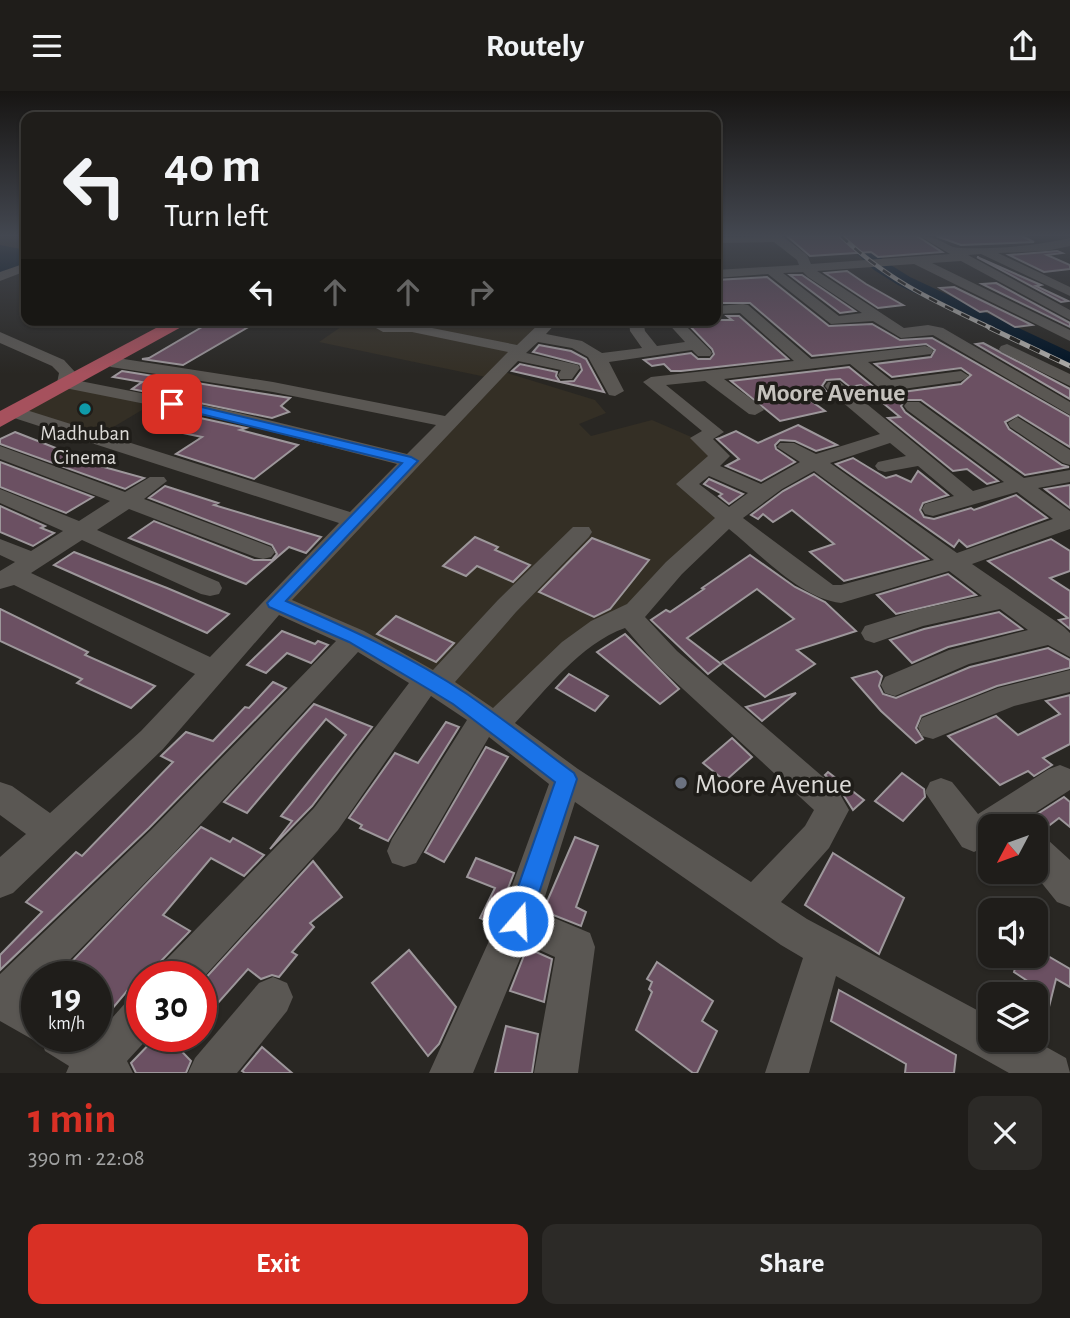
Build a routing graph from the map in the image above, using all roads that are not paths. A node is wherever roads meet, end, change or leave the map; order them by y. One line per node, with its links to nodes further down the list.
1 (721, 282): 10 (street)
2 (724, 282): 8 (street)
3 (786, 282): 14 (street)
4 (826, 282): 12 (street)
5 (961, 282): 20 (street)
6 (1008, 282): 13 (street)
7 (1049, 282): 9 (street)
8 (745, 289)
9 (1070, 292)
10 (743, 308): 11 (street); 31 (street)
11 (721, 310)
12 (876, 316): 14 (street); 19 (street)
13 (1070, 316)
14 (836, 321): 27 (street)
15 (174, 326): 30 (main road)
16 (637, 326): 25 (street)
17 (678, 326): 23 (street)
18 (383, 328): 22 (street)
19 (901, 333): 26 (street); 40 (street)
20 (1070, 335)
21 (0, 337): 35 (street)
22 (530, 340): 28 (street); 33 (street); 42 (street)
23 (696, 345): 25 (street); 32 (street)
24 (1007, 349): 34 (street)
25 (653, 351): 28 (street)
26 (925, 351): 27 (street); 29 (street)
27 (882, 355): 29 (street)
28 (601, 358): 37 (street)
29 (852, 358): 31 (street)
30 (111, 362): 35 (main road); 42 (street)
31 (806, 363): 32 (street)
32 (716, 374): 39 (street); 52 (street)
33 (566, 375)
34 (1070, 381)
35 (66, 383): 41 (main road); 49 (street)
36 (834, 386): 44 (street)
37 (615, 391)
38 (914, 406): 55 (street)
39 (755, 410)
40 (1070, 410)
41 (7, 416): 62 (street)
42 (449, 422): 49 (street)
43 (1017, 423): 48 (street)
44 (894, 436): 47 (street); 50 (street)
45 (788, 447): 50 (street)
46 (0, 452): 59 (street)
47 (922, 459): 51 (street); 58 (street)
48 (1070, 459)
49 (411, 461): 62 (street)
50 (816, 462): 56 (street); 68 (street)
51 (885, 466)
52 (706, 467): 56 (street); 61 (street)
53 (1070, 476): 55 (street)
54 (157, 481): 59 (street)
55 (1018, 485): 58 (street); 63 (street)
56 (762, 492): 61 (street)
57 (0, 495): 64 (street)
58 (969, 498): 60 (street)
59 (127, 502): 64 (street); 67 (street)
60 (933, 509)
61 (728, 517): 68 (street); 73 (street)
62 (354, 520): 72 (street)
63 (1070, 521): 68 (street)
64 (82, 531): 69 (street); 70 (street)
65 (581, 532): 79 (street)
66 (0, 546): 69 (street)
67 (263, 552)
68 (956, 562): 71 (street)
69 (15, 572): 77 (street)
70 (209, 588)
71 (1007, 599): 74 (street); 76 (street)
72 (275, 603): 75 (street); 77 (street)
73 (629, 616): 81 (street); 92 (street)
74 (874, 633)
75 (355, 638): 79 (street); 97 (street)
76 (1063, 641): 80 (street)
77 (214, 671): 88 (street)
78 (1070, 681): 82 (street)
79 (432, 682): 81 (street); 95 (street)
80 (895, 685)
81 (490, 722): 83 (street); 90 (street)
82 (933, 727)
83 (567, 779): 92 (street); 93 (street)
84 (1060, 779): 87 (street)
85 (941, 792): 89 (street)
86 (0, 796): 88 (street)
87 (1014, 814)
88 (52, 834): 91 (street)
89 (978, 834)
90 (404, 851)
91 (0, 881)
92 (754, 905): 94 (street)
93 (520, 915): 104 (street); 105 (street)
94 (825, 949): 102 (street); 106 (street)
95 (192, 961)
96 (274, 997): 103 (street)
97 (1, 998): 98 (street)
98 (21, 1011)
99 (126, 1034): 101 (street)
100 (79, 1052): 101 (street)
101 (99, 1069)
102 (793, 1070)
103 (210, 1073)
104 (451, 1073)
105 (556, 1073)
106 (1051, 1073)

